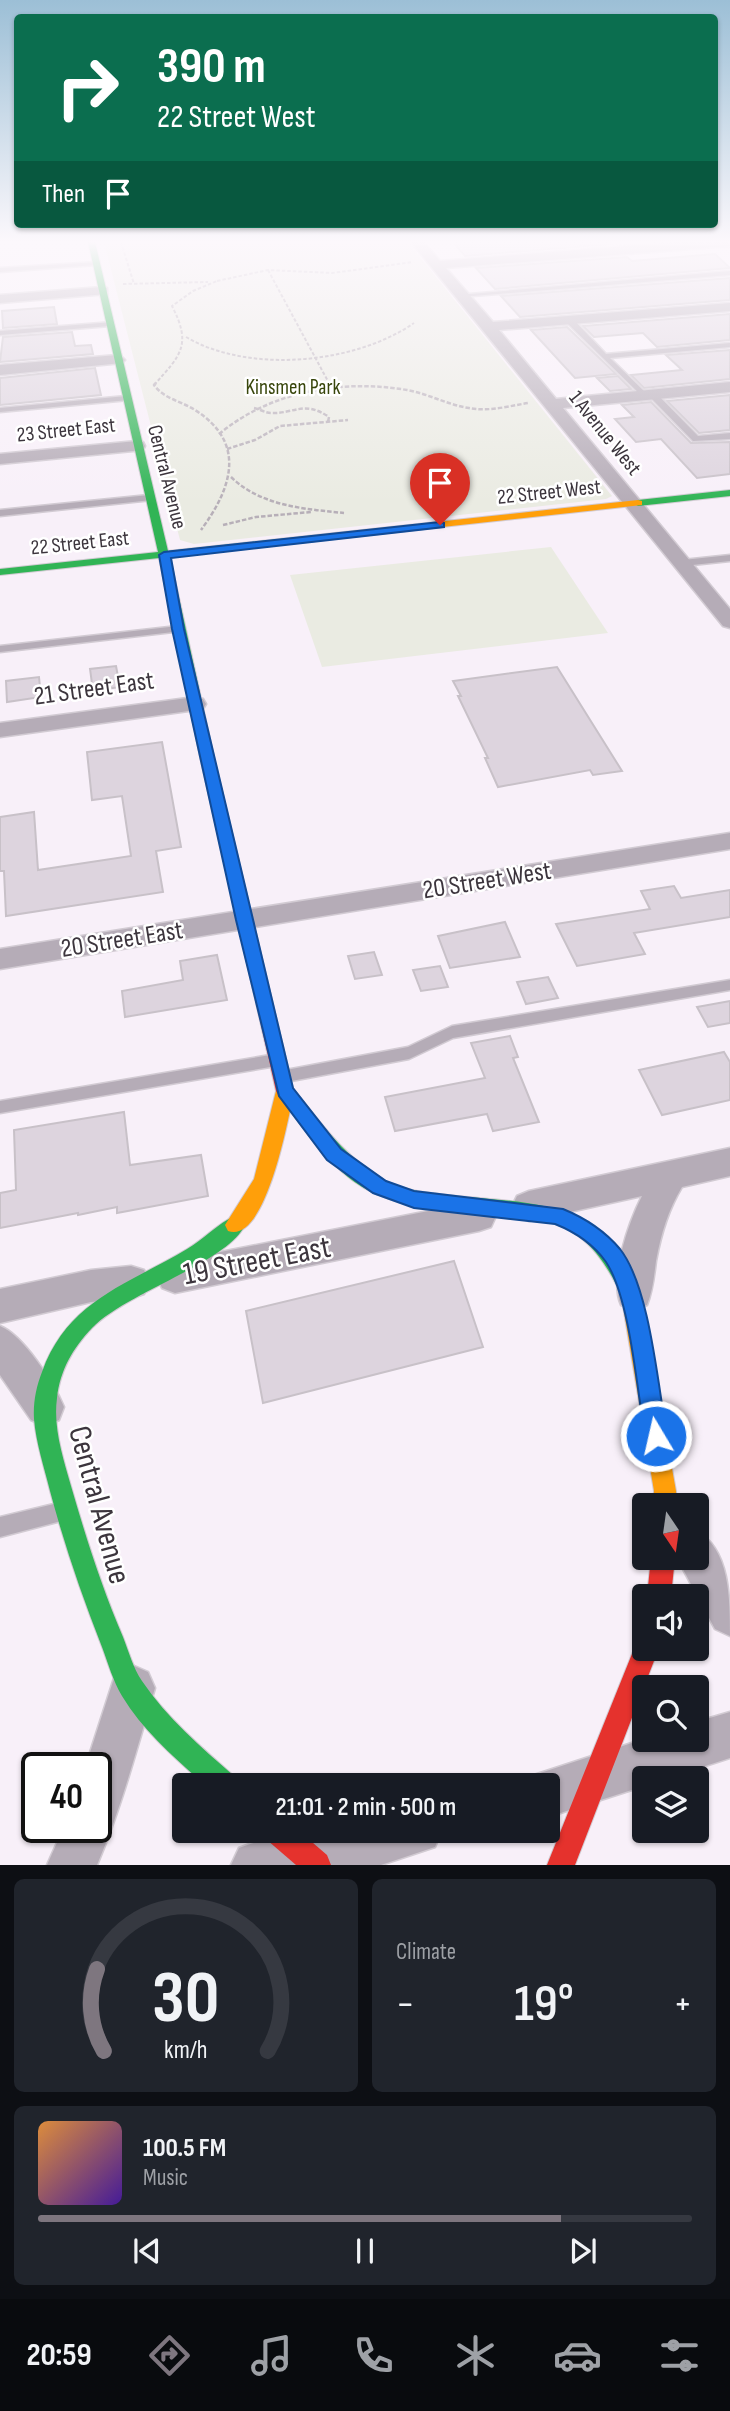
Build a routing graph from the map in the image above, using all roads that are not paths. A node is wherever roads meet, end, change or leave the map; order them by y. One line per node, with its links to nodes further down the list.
1 (48, 329): 5 (lane)
2 (111, 329): 8 (street, Central Avenue)
3 (491, 329): 13 (street, 1 Avenue West)
4 (578, 329): 7 (lane)
5 (0, 333)
6 (730, 345): 7 (lane)
7 (604, 356): 11 (lane)
8 (117, 360): 9 (street); 12 (street, Central Avenue)
9 (0, 370)
10 (730, 387): 11 (street)
11 (648, 395): 13 (street); 15 (lane)
12 (126, 398): 14 (lane); 16 (street, Central Avenue)
13 (551, 402): 20 (street, 1 Avenue West)
14 (0, 410)
15 (730, 436)
16 (137, 446): 17 (street, 23 Street East); 19 (street, Central Avenue)
17 (0, 459)
18 (730, 493): 20 (street, 22 Street West)
19 (149, 498): 21 (lane); 22 (street, Central Avenue)
20 (634, 504): 22 (street, 22 Street West); 24 (street, 1 Avenue West)
21 (0, 513)
22 (164, 555): 25 (street, 22 Street East); 27 (street, Central Avenue)
23 (730, 558): 24 (lane)
24 (683, 563): 26 (street, 1 Avenue West)
25 (0, 572)
26 (730, 622)
27 (178, 629): 28 (lane); 29 (street, Central Avenue)
28 (0, 649)
29 (195, 704): 30 (street, 21 Street East); 32 (street, Central Avenue)
30 (0, 730)
31 (730, 841): 32 (street, 20 Street West)
32 (244, 920): 33 (street, 20 Street East); 35 (street, Central Avenue)
33 (0, 959)
34 (730, 985): 36 (lane)
35 (277, 1060): 36 (street, Central Avenue); 37 (lane)
36 (283, 1084): 40 (street, Central Avenue); 41 (street, Central Avenue)
37 (0, 1107)
38 (730, 1162): 39 (street, 19 Street East)
39 (672, 1174): 40 (street, 19 Street East); 42 (street)
40 (513, 1209): 41 (street, 19 Street East); 42 (street, Central Avenue)
41 (145, 1282): 43 (street, 19 Street East); 45 (street, Central Avenue)
42 (633, 1300): 46 (street, Central Avenue)
43 (0, 1306)
44 (0, 1344): 45 (street)
45 (45, 1408): 47 (street, Central Avenue)
46 (666, 1493)
47 (66, 1511): 48 (lane); 52 (street, Central Avenue)
48 (0, 1527)
49 (706, 1570): 50 (street)
50 (730, 1614)
51 (642, 1661): 56 (street)
52 (132, 1688): 54 (street); 55 (street, Central Avenue)
53 (730, 1735): 56 (street)
54 (112, 1754)
55 (212, 1773)
56 (598, 1778): 57 (street); 63 (street)
57 (560, 1789)
58 (82, 1843): 61 (street)
59 (349, 1843): 60 (street)
60 (302, 1852): 62 (street)
61 (72, 1865)
62 (256, 1865)
63 (561, 1865)

